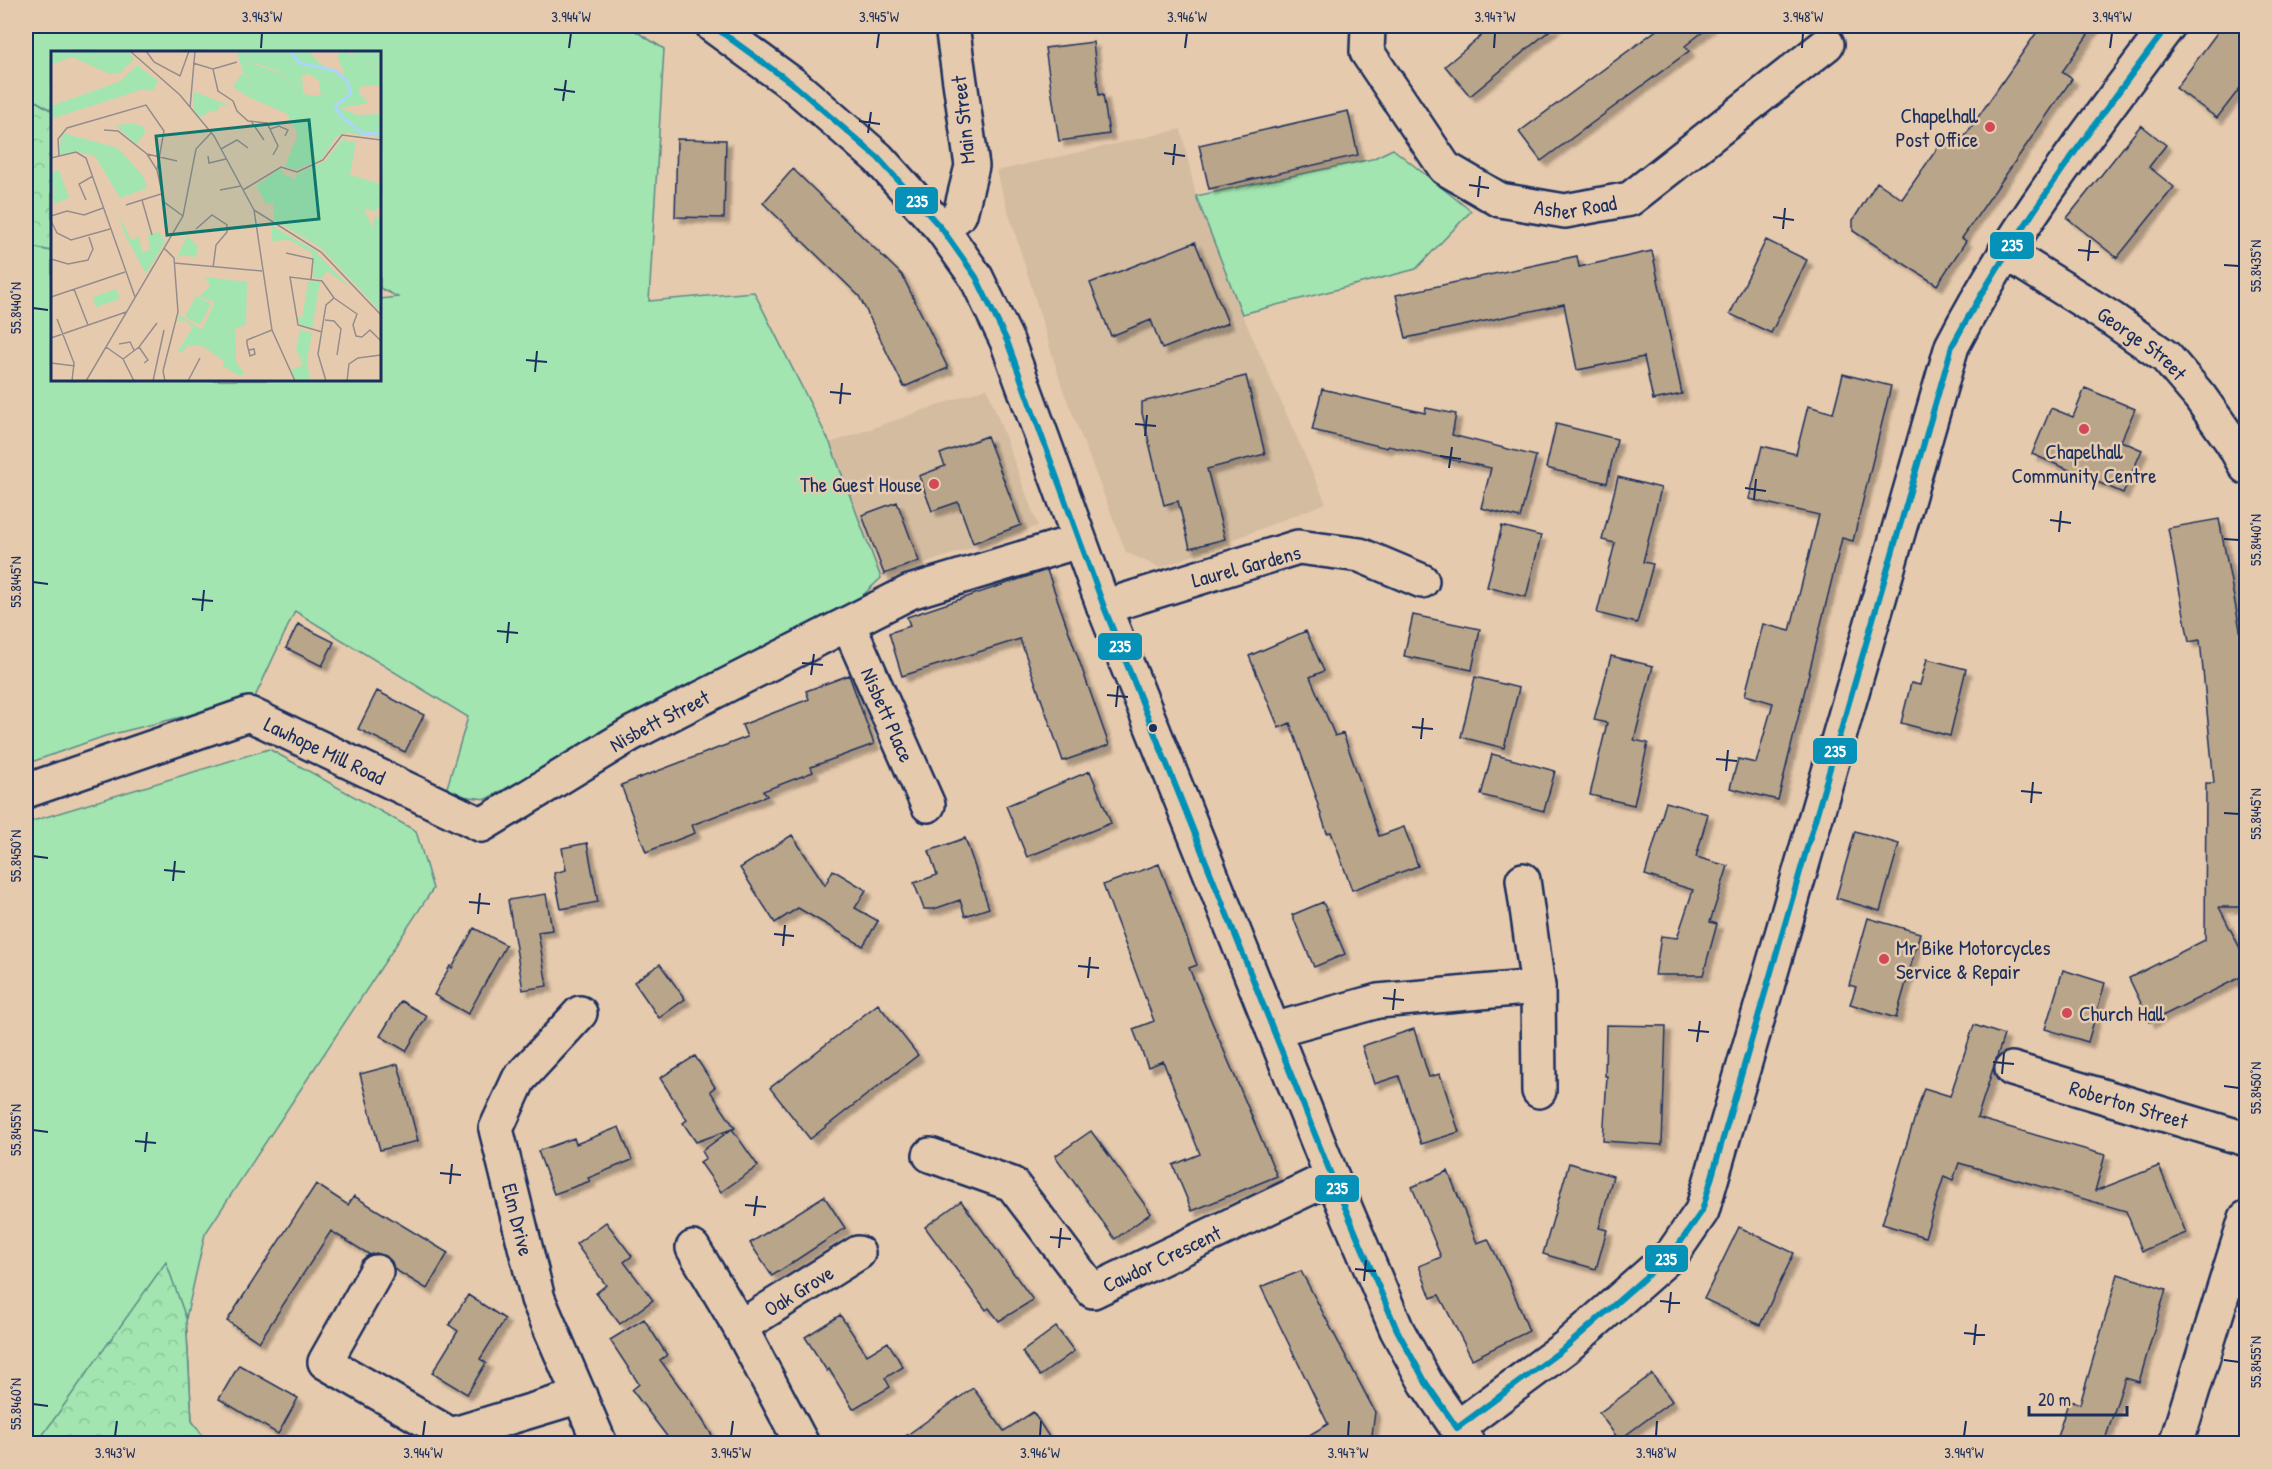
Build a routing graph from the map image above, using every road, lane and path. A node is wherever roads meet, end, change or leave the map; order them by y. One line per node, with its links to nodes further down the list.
1 (713, 26): 6 (street)
2 (952, 26): 6 (street, Main Street)
3 (1368, 26): 5 (street, Asher Road)
4 (2168, 26): 7 (street)
5 (1827, 44)
6 (942, 229): 9 (street)
7 (2005, 252): 8 (street, George Street); 31 (street)
8 (2247, 467)
9 (1079, 541): 11 (street); 12 (street, Nisbett Street)
10 (1422, 581): 11 (street, Laurel Gardens)
11 (1104, 607): 19 (street)
12 (848, 624): 14 (street, Nisbett Place); 15 (street, Nisbett Street)
13 (26, 791): 15 (street, Lawhope Mill Road)
14 (928, 805)
15 (482, 825)
16 (1523, 880): 17 (street)
17 (1538, 987): 19 (street); 21 (street)
18 (580, 1013): 30 (street, Elm Drive)
19 (1273, 1030): 24 (street)
20 (2012, 1069): 22 (street, Roberton Street)
21 (1539, 1091)
22 (2247, 1138)
23 (930, 1155): 24 (street, Cawdor Crescent)
24 (1332, 1177): 31 (street)
25 (2247, 1218): 35 (street)
26 (693, 1248): 29 (street, Oak Grove)
27 (858, 1253): 29 (street, Oak Grove)
28 (376, 1272): 32 (street)
29 (740, 1327): 34 (street, Oak Grove)
30 (580, 1396): 32 (street); 33 (street, Elm Drive)
31 (1462, 1436)
32 (449, 1439)
33 (600, 1443)
34 (802, 1443)
35 (2176, 1443)

